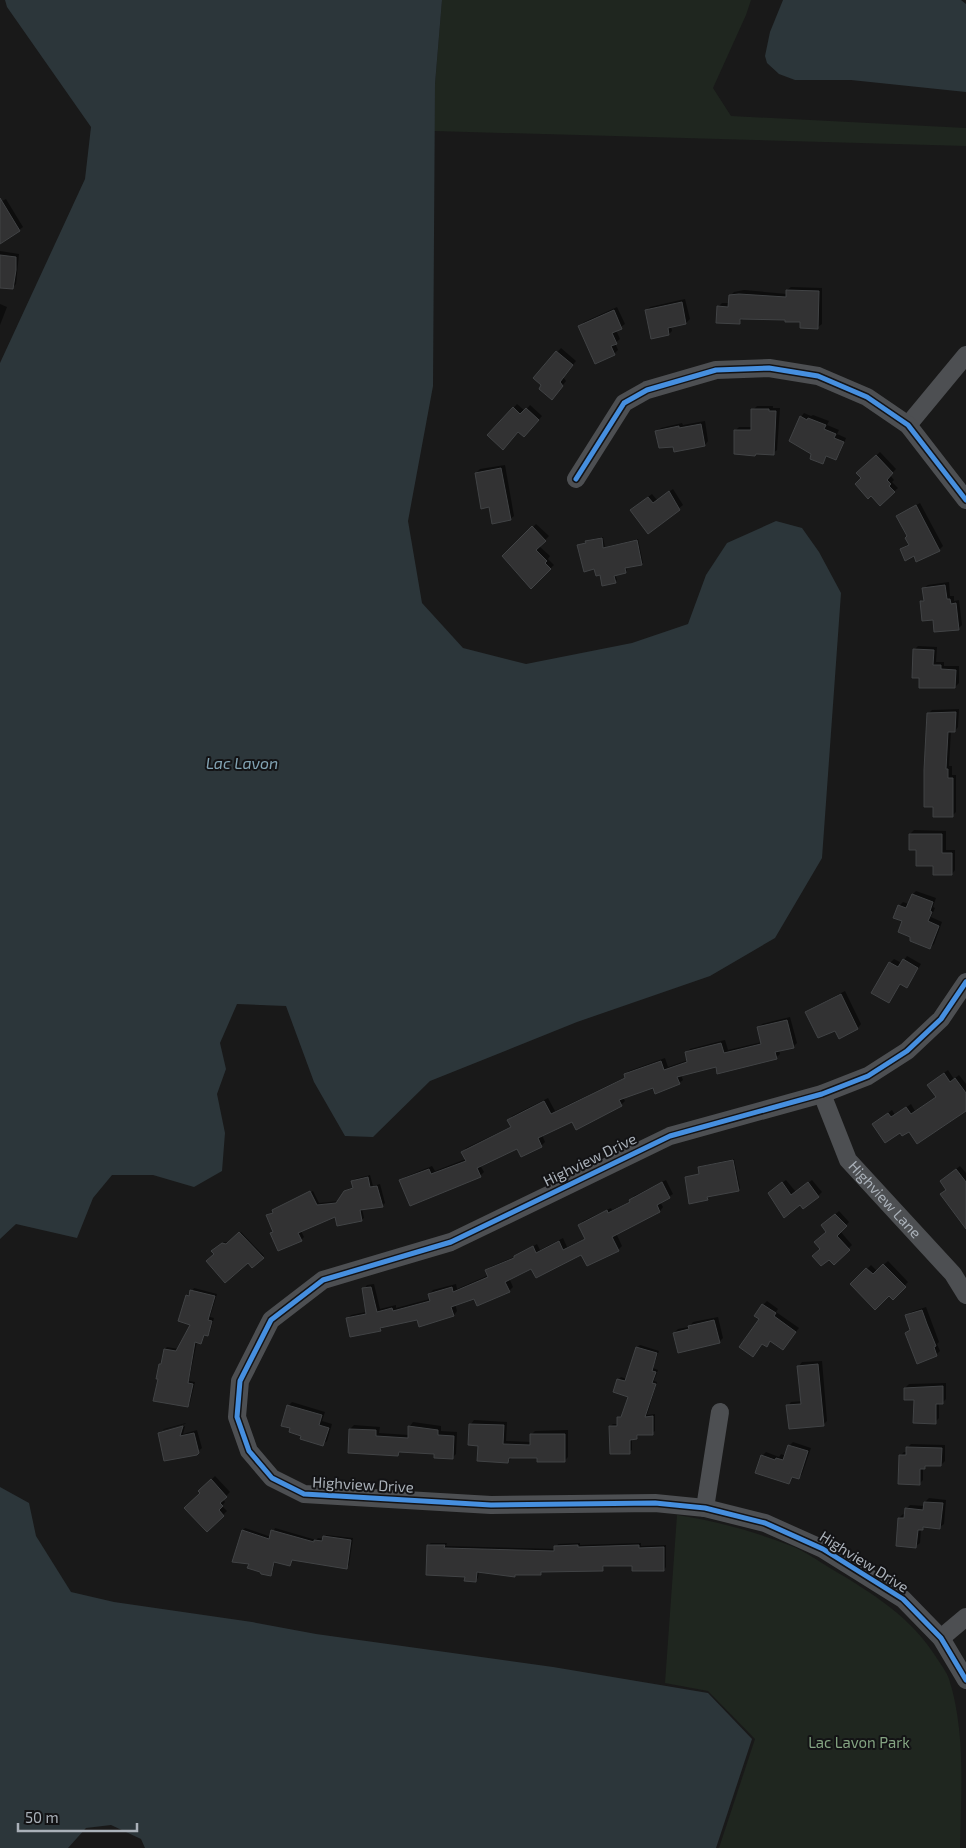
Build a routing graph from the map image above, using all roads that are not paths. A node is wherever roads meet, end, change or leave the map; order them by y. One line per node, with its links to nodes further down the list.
1 (966, 355): 2 (street)
2 (908, 425): 3 (street); 4 (street)
3 (576, 479)
4 (966, 500)
5 (966, 982): 6 (street, Highview Drive)
6 (822, 1094): 7 (street, Highview Lane); 9 (street, Highview Drive)
7 (966, 1294)
8 (720, 1412): 9 (street)
9 (705, 1508): 11 (street, Highview Drive)
10 (966, 1617): 11 (street)
11 (941, 1638): 12 (street, Highview Drive)
12 (966, 1680)

